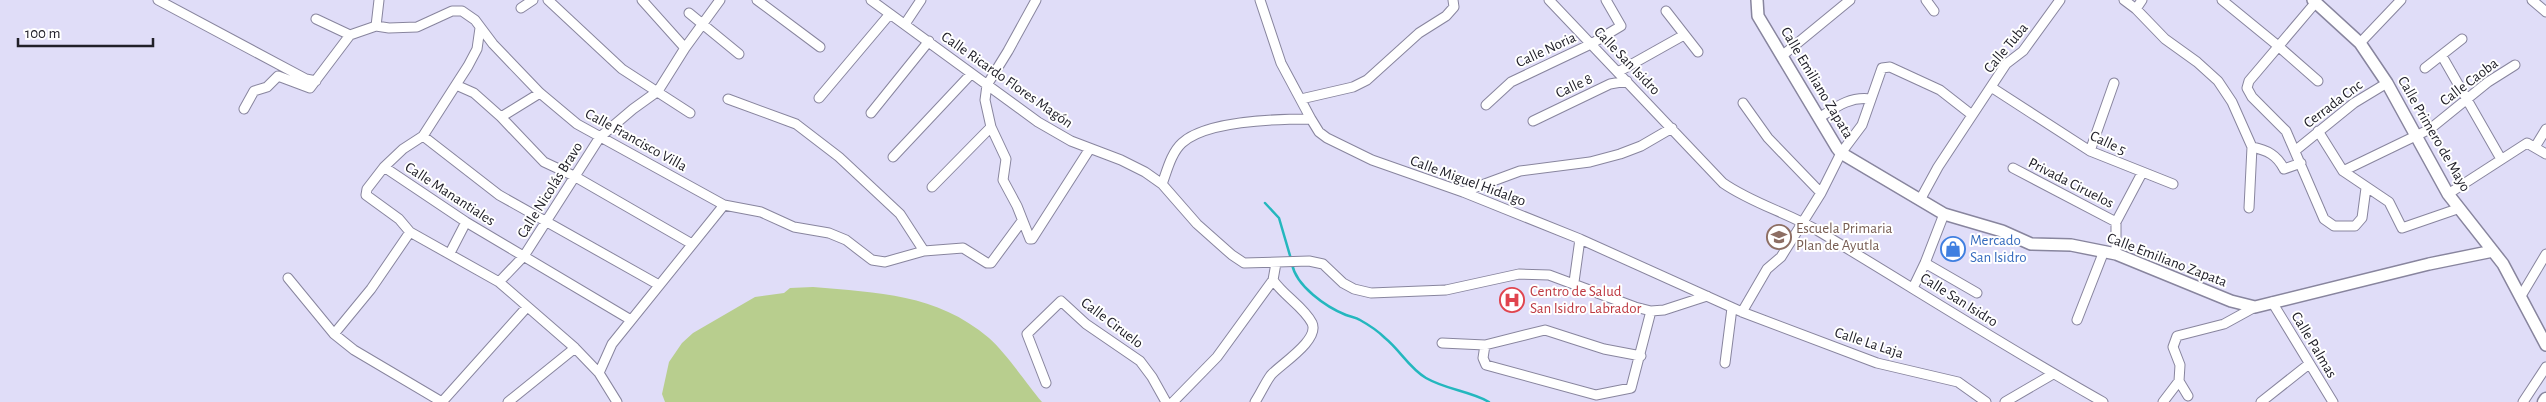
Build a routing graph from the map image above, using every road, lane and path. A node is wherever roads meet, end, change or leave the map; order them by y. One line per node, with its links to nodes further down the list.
1 (158, 0): 56 (street)
2 (379, 0): 35 (street)
3 (533, 0): 25 (street)
4 (548, 0): 64 (street)
5 (642, 0): 47 (street)
6 (720, 0): 34 (street, Calle Nicolás Bravo)
7 (757, 0): 45 (street)
8 (871, 0): 31 (street, Calle Ricardo Flores Magón)
9 (921, 0): 33 (street)
10 (1036, 0): 62 (street)
11 (1260, 0): 68 (street, Calle Miguel Hidalgo)
12 (1453, 0): 68 (street)
13 (1606, 0): 43 (street, Calle Noria)
14 (1757, 0): 50 (street, Calle Emiliano Zapata)
15 (1850, 0): 50 (street)
16 (1926, 0): 28 (street)
17 (2060, 0): 63 (street, Calle Tuba)
18 (2124, 0): 26 (street)
19 (2142, 0): 26 (street)
20 (2222, 0): 44 (street)
21 (2401, 0): 41 (street)
22 (2532, 0): 29 (street)
23 (2314, 1): 41 (street, Calle Primero de Mayo); 44 (street)
24 (1552, 2): 43 (street, Calle San Isidro)
25 (521, 8)
26 (2136, 9): 89 (street)
27 (1666, 11): 38 (street)
28 (1934, 11)
29 (2546, 12)
30 (689, 13): 34 (street)
31 (889, 15): 33 (street, Calle Ricardo Flores Magón); 66 (street)
32 (316, 19): 37 (street)
33 (905, 24): 40 (street, Calle Ricardo Flores Magón)
34 (704, 25): 47 (street, Calle Nicolás Bravo); 49 (street)
35 (376, 26): 36 (street, Calle Francisco Villa); 37 (street, Calle Francisco Villa)
36 (480, 28): 42 (street, Calle Francisco Villa); 46 (street)
37 (350, 34): 56 (street)
38 (1684, 36): 48 (street); 54 (street)
39 (2462, 39): 51 (street)
40 (929, 42): 55 (street, Calle Ricardo Flores Magón); 75 (street)
41 (2360, 43): 59 (street, Calle Primero de Mayo)
42 (493, 44): 46 (street); 65 (street, Calle Francisco Villa)
43 (1591, 44): 54 (street, Calle San Isidro); 72 (street, Calle Noria)
44 (2277, 45): 58 (street); 91 (street)
45 (820, 47)
46 (477, 48): 61 (street)
47 (685, 48): 64 (street, Calle Nicolás Bravo)
48 (1698, 52)
49 (739, 54)
50 (1783, 56): 78 (street, Calle Emiliano Zapata)
51 (2442, 56): 53 (street); 70 (street)
52 (2515, 65): 70 (street, Calle Caoba)
53 (2425, 68)
54 (1618, 72): 57 (street, Calle San Isidro)
55 (971, 74): 62 (street, Calle Ricardo Flores Magón); 95 (street)
56 (316, 81): 73 (street)
57 (1627, 81): 80 (street, Calle 8); 82 (street, Calle San Isidro)
58 (2318, 82)
59 (2387, 82): 84 (street, Cerrada Cnc); 87 (street, Calle Primero de Mayo)
60 (2114, 83): 92 (street)
61 (456, 84): 77 (street); 85 (street)
62 (986, 86): 81 (street); 90 (street, Calle Ricardo Flores Magón)
63 (1991, 87): 76 (street, Calle Tuba); 92 (street, Calle 5)
64 (658, 92): 74 (street); 86 (street, Calle Nicolás Bravo)
65 (540, 93): 77 (street); 86 (street, Calle Francisco Villa)
66 (819, 98)
67 (728, 99): 123 (street)
68 (1301, 99): 79 (street, Calle Miguel Hidalgo)
69 (1871, 99): 76 (street); 78 (street); 93 (street)
70 (2467, 100): 87 (street, Calle Caoba); 96 (street)
71 (1742, 103): 108 (street)
72 (1486, 105)
73 (244, 109)
74 (690, 113)
75 (871, 113)
76 (1972, 115): 110 (street, Calle Tuba)
77 (501, 117): 102 (street)
78 (1819, 118): 93 (street, Calle Emiliano Zapata)
79 (1311, 120): 103 (street); 107 (street, Calle Miguel Hidalgo)
80 (1533, 121)
81 (991, 127): 105 (street); 115 (street)
82 (1672, 128): 107 (street); 116 (street, Calle San Isidro)
83 (2546, 129): 88 (street)
84 (2318, 131): 91 (street, Cerrada Cnc); 100 (street)
85 (423, 136): 98 (street); 118 (street)
86 (600, 136): 102 (street, Calle Nicolás Bravo); 111 (street, Calle Francisco Villa)
87 (2415, 136): 100 (street, Calle Caoba); 109 (street, Calle Primero de Mayo)
88 (2531, 145): 94 (street); 96 (street)
89 (2252, 147): 97 (street); 112 (street)
90 (1089, 150): 103 (street, Calle Ricardo Flores Magón); 115 (street)
91 (2296, 150): 97 (street)
92 (2090, 151): 101 (street, Calle 5)
93 (1841, 153): 108 (street); 110 (street, Calle Emiliano Zapata)
94 (2546, 154)
95 (893, 157)
96 (2501, 159): 109 (street)
97 (2301, 163): 106 (street)
98 (384, 168): 117 (street, Calle Manantiales); 120 (street)
99 (2013, 168): 119 (street, Privada Ciruelos)
100 (2343, 171): 106 (street)
101 (2142, 173): 104 (street, Calle 5); 119 (street)
102 (574, 176): 118 (street, Calle Nicolás Bravo); 122 (street)
103 (1162, 184): 129 (street, Calle Ricardo Flores Magón)
104 (2173, 184)
105 (932, 187)
106 (2366, 188): 113 (street)
107 (1463, 192): 121 (street, Calle Miguel Hidalgo)
108 (1820, 192): 116 (street)
109 (2448, 194): 113 (street, Calle Primero de Mayo)
110 (1920, 200): 114 (street, Calle Emiliano Zapata)
111 (724, 204): 122 (street); 123 (street, Calle Francisco Villa)
112 (2249, 208)
113 (2460, 208): 124 (street, Calle Primero de Mayo)
114 (1944, 214): 126 (street, Calle Emiliano Zapata); 130 (street)
115 (1022, 221): 123 (street, Calle Francisco Villa)
116 (1801, 221): 136 (street, Calle San Isidro); 145 (street)
117 (466, 222): 125 (street); 128 (street, Calle Manantiales)
118 (548, 222): 128 (street, Calle Nicolás Bravo); 135 (street)
119 (2116, 222): 126 (street)
120 (410, 232): 125 (street); 148 (street)
121 (1580, 239): 134 (street); 138 (street, Calle Miguel Hidalgo)
122 (692, 244): 135 (street)
123 (924, 251)
124 (2493, 251): 139 (street, Calle Primero de Mayo); 140 (street)
125 (450, 252): 133 (street)
126 (2110, 252): 142 (street, Calle Emiliano Zapata); 147 (street)
127 (2546, 254): 139 (street)
128 (524, 256): 133 (street, Calle Nicolás Bravo); 146 (street, Calle Manantiales)
129 (1276, 263): 132 (street); 134 (street, Calle Ricardo Flores Magón)
130 (1925, 264): 136 (street); 137 (street)
131 (288, 278): 148 (street)
132 (1273, 280): 166 (street); 167 (street)
133 (499, 282): 141 (street)
134 (1574, 282): 144 (street, Calle Ricardo Flores Magón)
135 (660, 285): 146 (street)
136 (1913, 288): 158 (street, Calle San Isidro)
137 (1977, 293)
138 (1707, 296): 143 (street, Calle Miguel Hidalgo); 144 (street)
139 (2521, 296): 151 (street, Calle Primero de Mayo)
140 (2272, 302): 142 (street); 155 (street, Calle Palmas)
141 (527, 307): 152 (street); 163 (street)
142 (2255, 307): 159 (street)
143 (1732, 308): 145 (street, Calle Miguel Hidalgo); 154 (street)
144 (1651, 311): 153 (street)
145 (1742, 312): 168 (street, Calle La Laja)
146 (631, 320): 157 (street)
147 (2077, 320)
148 (334, 334): 163 (street)
149 (1442, 343): 150 (street)
150 (1485, 345): 153 (street); 153 (street)
151 (2546, 345)
152 (575, 348): 157 (street); 164 (street)
153 (1641, 356)
154 (1725, 362)
155 (2309, 364): 172 (street); 173 (street, Calle Palmas)
156 (2546, 368): 174 (street)
157 (599, 373): 162 (street)
158 (2053, 374): 169 (street); 170 (street, Calle San Isidro)
159 (2179, 381): 161 (street); 171 (street)
160 (1046, 383): 165 (street, Calle Ciruelo)
161 (2188, 396)
162 (613, 400)
163 (442, 402)
164 (508, 402)
165 (1166, 402)
166 (1173, 402)
167 (1256, 402)
168 (1986, 402)
169 (2005, 402)
170 (2103, 402)
171 (2163, 402)
172 (2261, 402)
173 (2333, 402)
174 (2523, 402)

